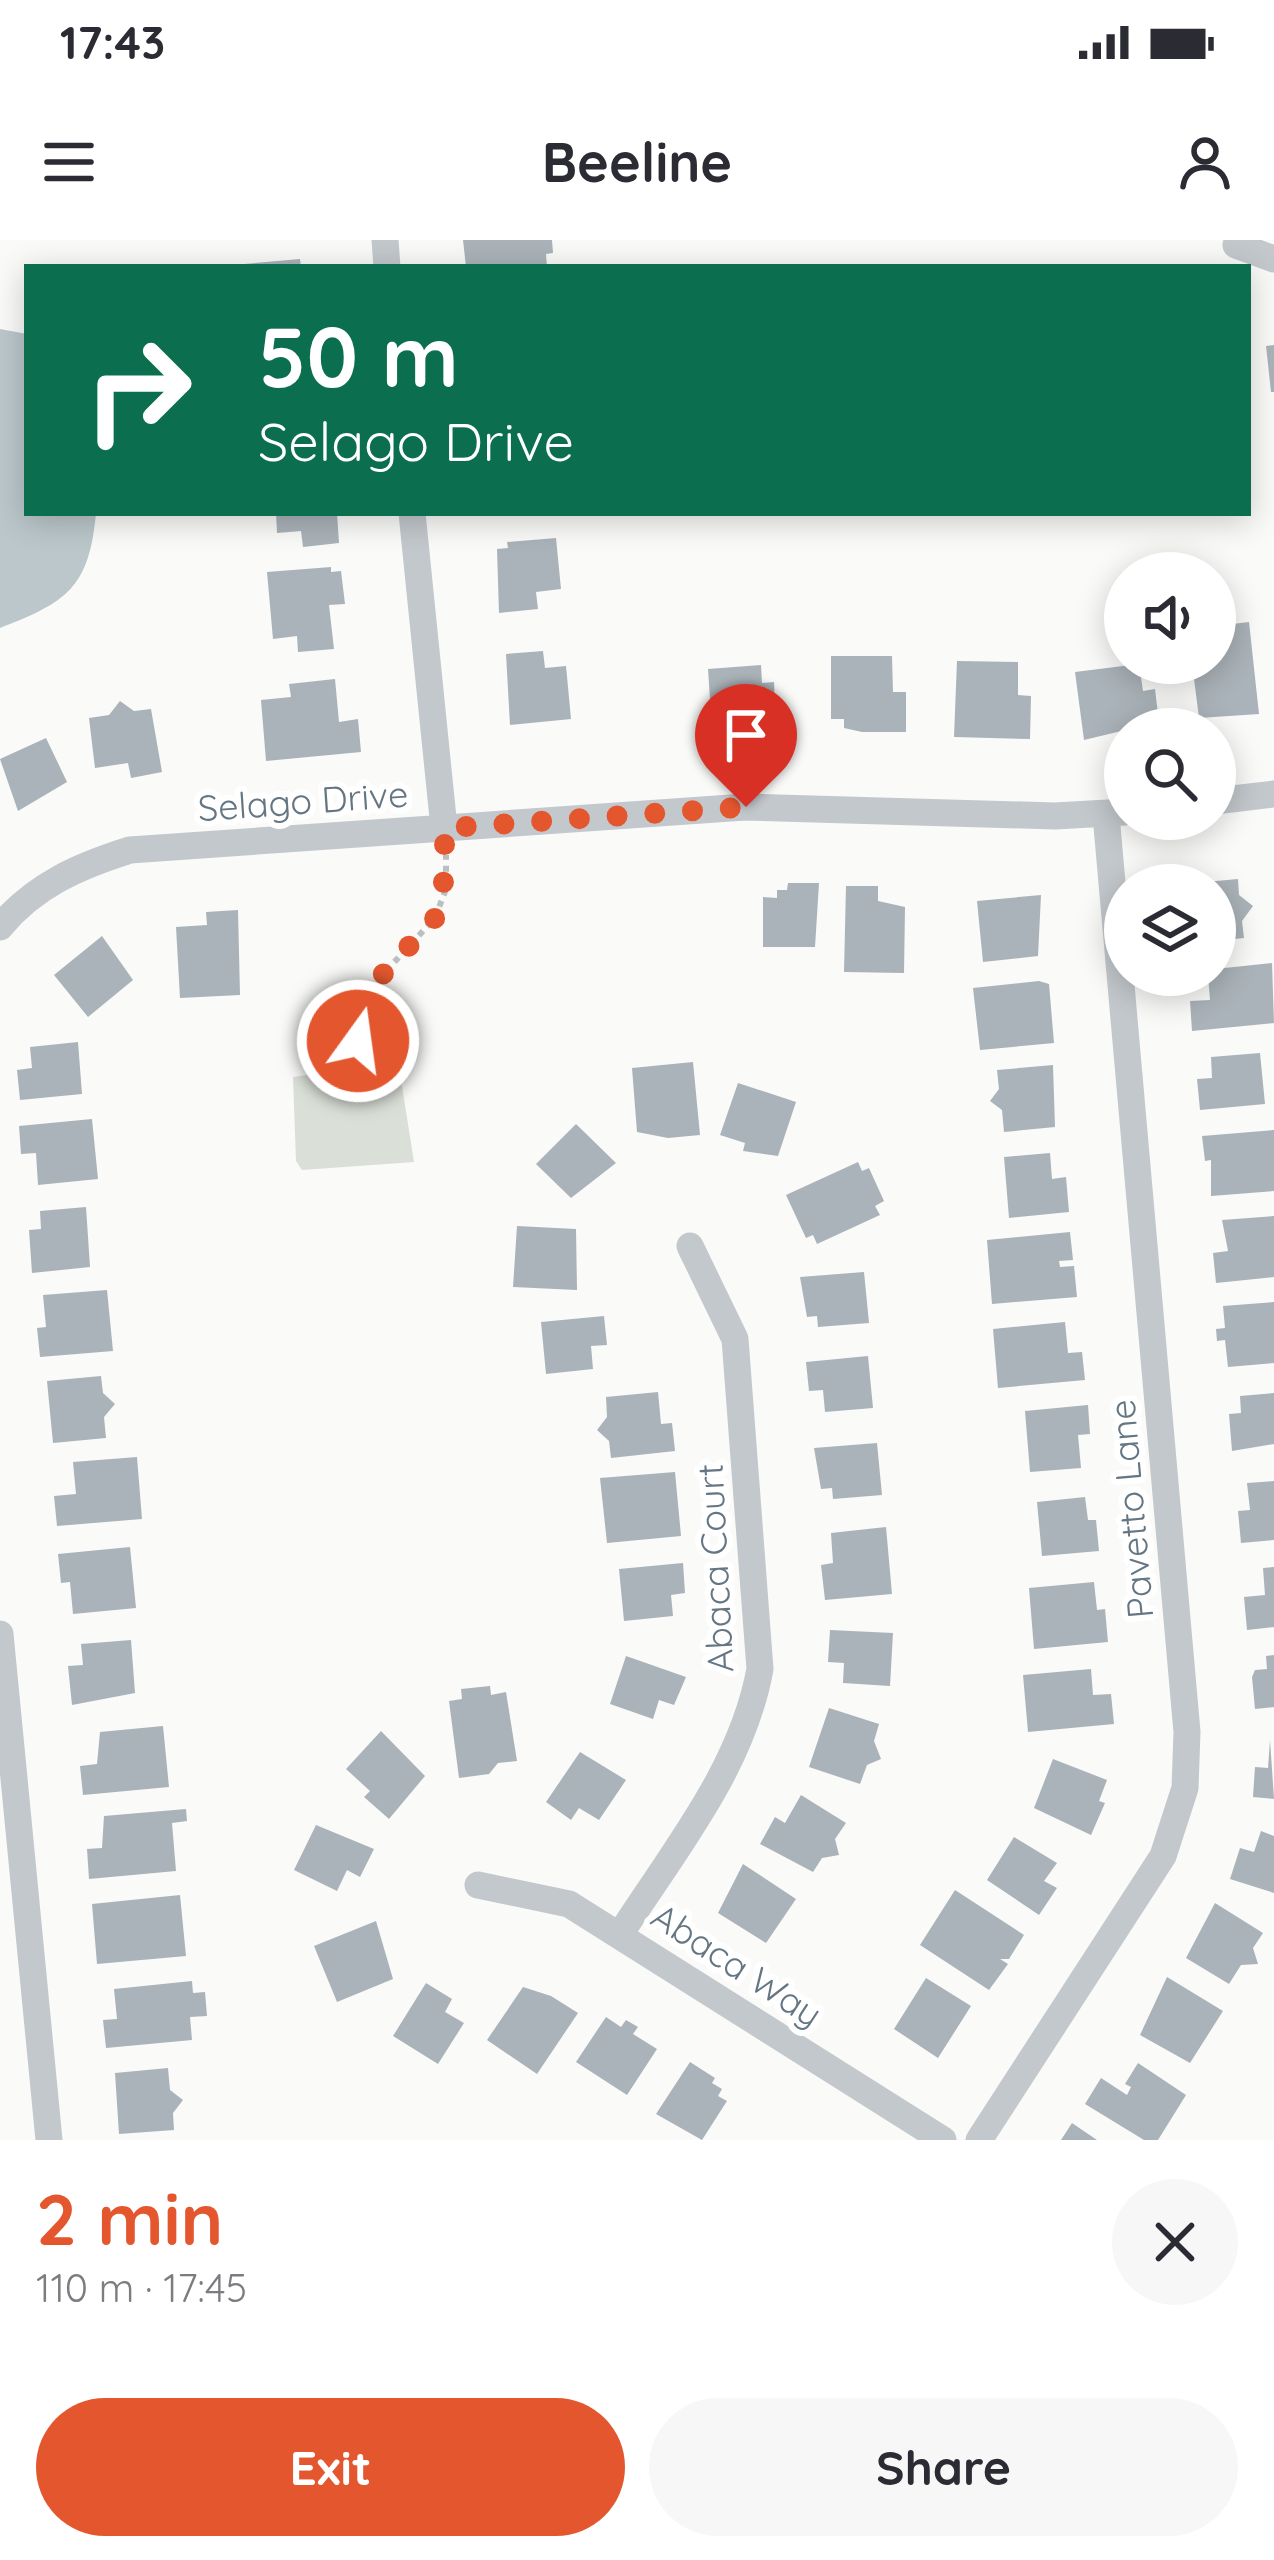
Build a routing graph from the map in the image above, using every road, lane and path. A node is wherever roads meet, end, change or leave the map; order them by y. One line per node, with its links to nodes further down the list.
1 (1237, 245): 2 (street)
2 (1274, 259)
3 (412, 516): 7 (street)
4 (1274, 794): 5 (street)
5 (1236, 799)
6 (1104, 814): 7 (street, Selago Drive)
7 (445, 828): 9 (street, Selago Drive); 10 (path)
8 (1118, 840): 17 (street, Pavetto Lane)
9 (4, 922)
10 (357, 1069)
11 (690, 1246): 14 (street, Abaca Court)
12 (0, 1634): 15 (street)
13 (478, 1885): 14 (street, Abaca Way)
14 (621, 1933): 16 (street, Abaca Way)
15 (49, 2140)
16 (943, 2140)
17 (980, 2140)

